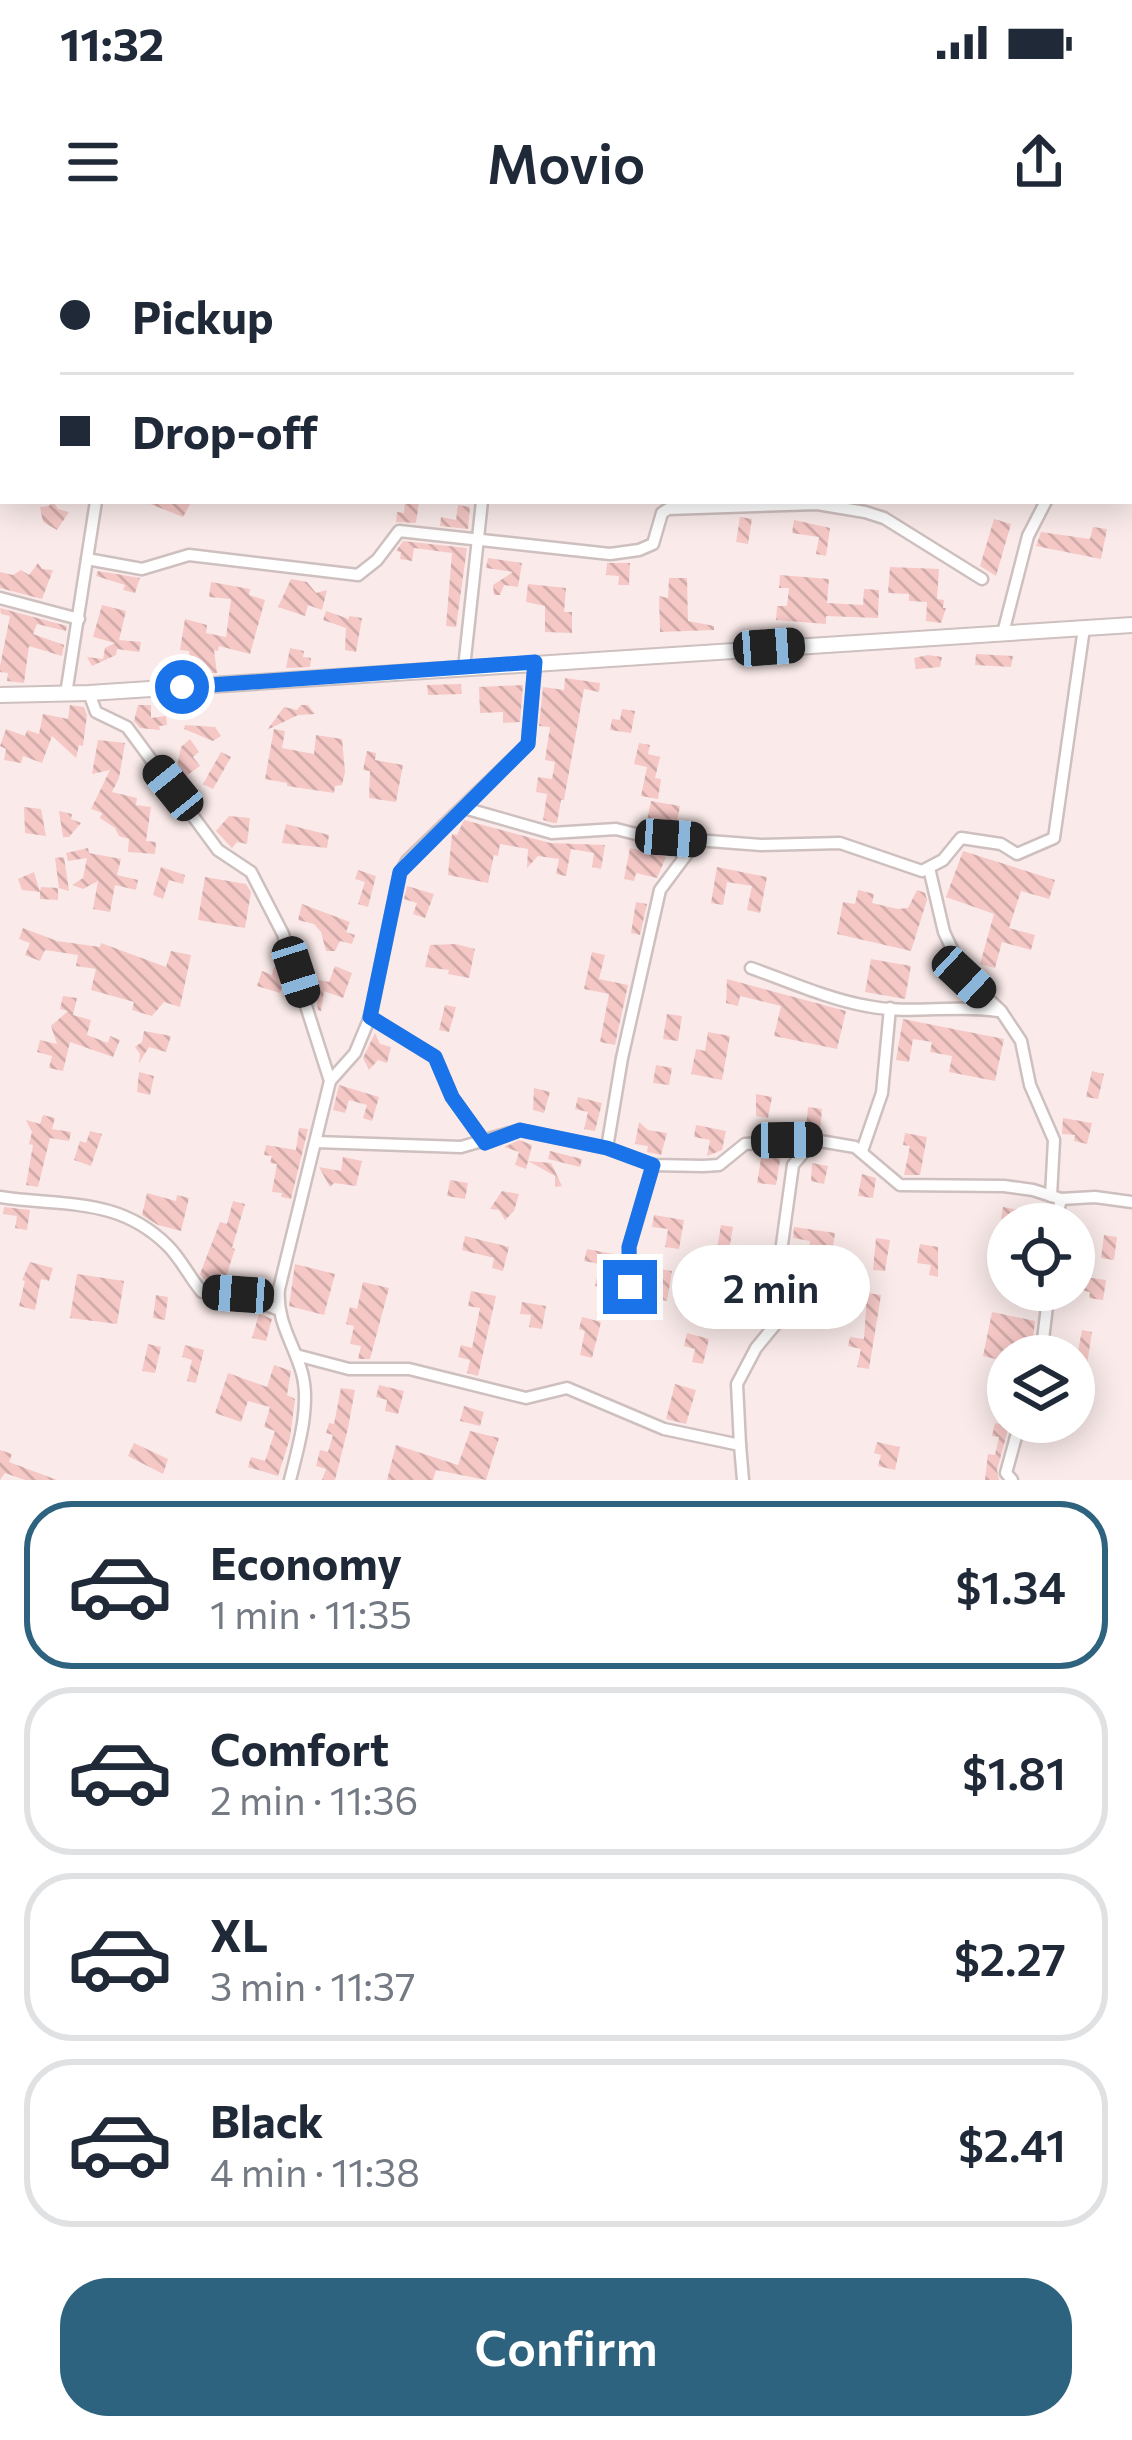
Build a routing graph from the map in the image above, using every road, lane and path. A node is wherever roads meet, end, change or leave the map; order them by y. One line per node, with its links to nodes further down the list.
1 (96, 504): 5 (street)
2 (482, 504): 4 (street)
3 (1044, 504): 11 (street)
4 (477, 541): 5 (street); 6 (street); 13 (street)
5 (87, 559): 8 (street)
6 (982, 579)
7 (0, 598): 8 (street)
8 (79, 619): 16 (street)
9 (1132, 626): 10 (main road)
10 (1084, 628): 11 (main road); 20 (street)
11 (1003, 633): 12 (main road)
12 (535, 662): 13 (main road); 18 (street)
13 (464, 668): 14 (main road)
14 (88, 693): 16 (main road); 25 (street)
15 (7, 694): 16 (main road); 17 (street)
16 (66, 694)
17 (0, 704)
18 (464, 808): 19 (street); 24 (street)
19 (698, 839): 20 (street); 29 (street)
20 (929, 868): 23 (street)
21 (751, 968): 22 (street)
22 (890, 1008): 23 (street); 30 (street)
23 (1001, 1011): 33 (street)
24 (370, 1017): 25 (street); 28 (street)
25 (330, 1081): 27 (street)
26 (814, 1140): 30 (street); 31 (street); 40 (street)
27 (316, 1142): 28 (street); 37 (street)
28 (485, 1143): 29 (street)
29 (607, 1148): 31 (street)
30 (862, 1151): 33 (street)
31 (653, 1165): 36 (street)
32 (0, 1197): 37 (street)
33 (1056, 1197): 34 (street); 35 (street)
34 (1132, 1202)
35 (1056, 1203)
36 (628, 1304)
37 (277, 1309): 38 (street)
38 (296, 1354): 40 (street); 41 (street)
39 (1014, 1443): 43 (street)
40 (740, 1445): 42 (street)
41 (290, 1480)
42 (743, 1480)
43 (1012, 1480)

